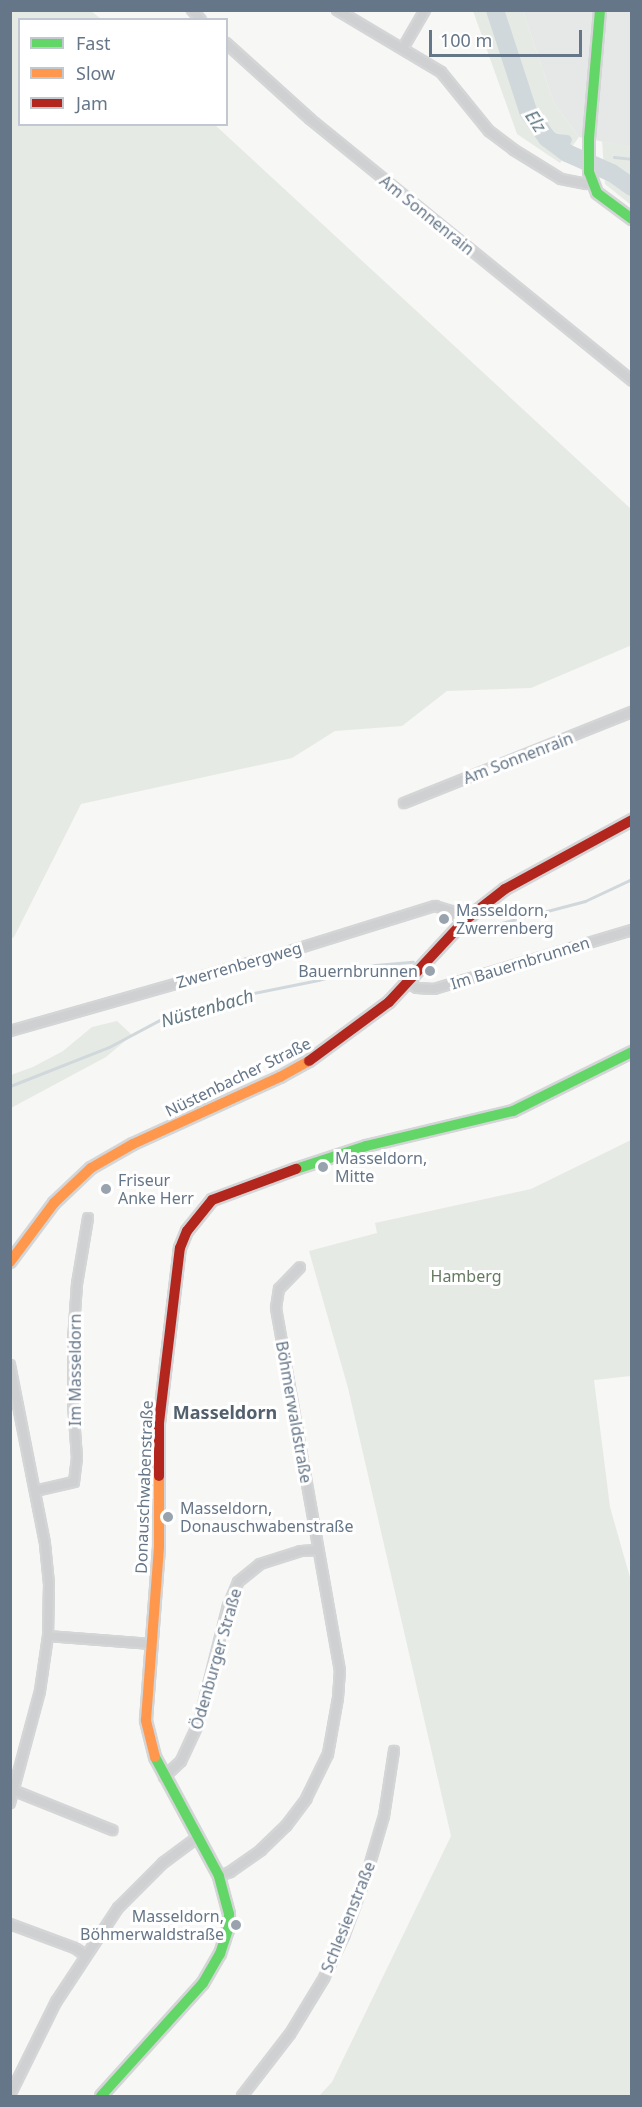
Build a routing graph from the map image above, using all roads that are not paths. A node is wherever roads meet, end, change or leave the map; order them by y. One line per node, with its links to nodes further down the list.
1 (336, 10): 5 (street)
2 (425, 10): 5 (street)
3 (600, 10): 6 (street)
4 (228, 45): 8 (street, Am Sonnenrain)
5 (404, 48): 6 (street)
6 (591, 177): 7 (street)
7 (632, 219)
8 (632, 381)
9 (632, 712): 10 (street, Am Sonnenrain)
10 (404, 802)
11 (632, 820): 12 (street, Nüstenbacher Straße)
12 (464, 921): 14 (street, Nüstenbacher Straße); 15 (street, Zwerrenbergweg)
13 (632, 930): 14 (street, Im Bauernbrunnen)
14 (409, 983): 18 (street, Nüstenbacher Straße)
15 (10, 1031)
16 (632, 1052): 24 (street, Donauschwabenstraße)
17 (88, 1218): 21 (street, Im Masseldorn)
18 (10, 1262)
19 (300, 1267): 22 (street, Böhmerwaldstraße)
20 (10, 1365): 21 (street)
21 (35, 1491): 23 (street)
22 (318, 1550): 26 (street, Ödenburger Straße); 31 (street, Böhmerwaldstraße)
23 (48, 1636): 24 (street); 27 (street)
24 (151, 1644): 26 (street, Donauschwabenstraße)
25 (394, 1751): 36 (street, Schlesienstraße)
26 (164, 1777): 30 (street, Donauschwabenstraße)
27 (15, 1791): 28 (street); 29 (street)
28 (10, 1803)
29 (112, 1830)
30 (198, 1837): 31 (street, Donauschwabenstraße); 33 (street)
31 (219, 1876): 35 (street, Donauschwabenstraße)
32 (10, 1924): 33 (street)
33 (85, 1955): 34 (street)
34 (10, 2095)
35 (101, 2097)
36 (242, 2097)

